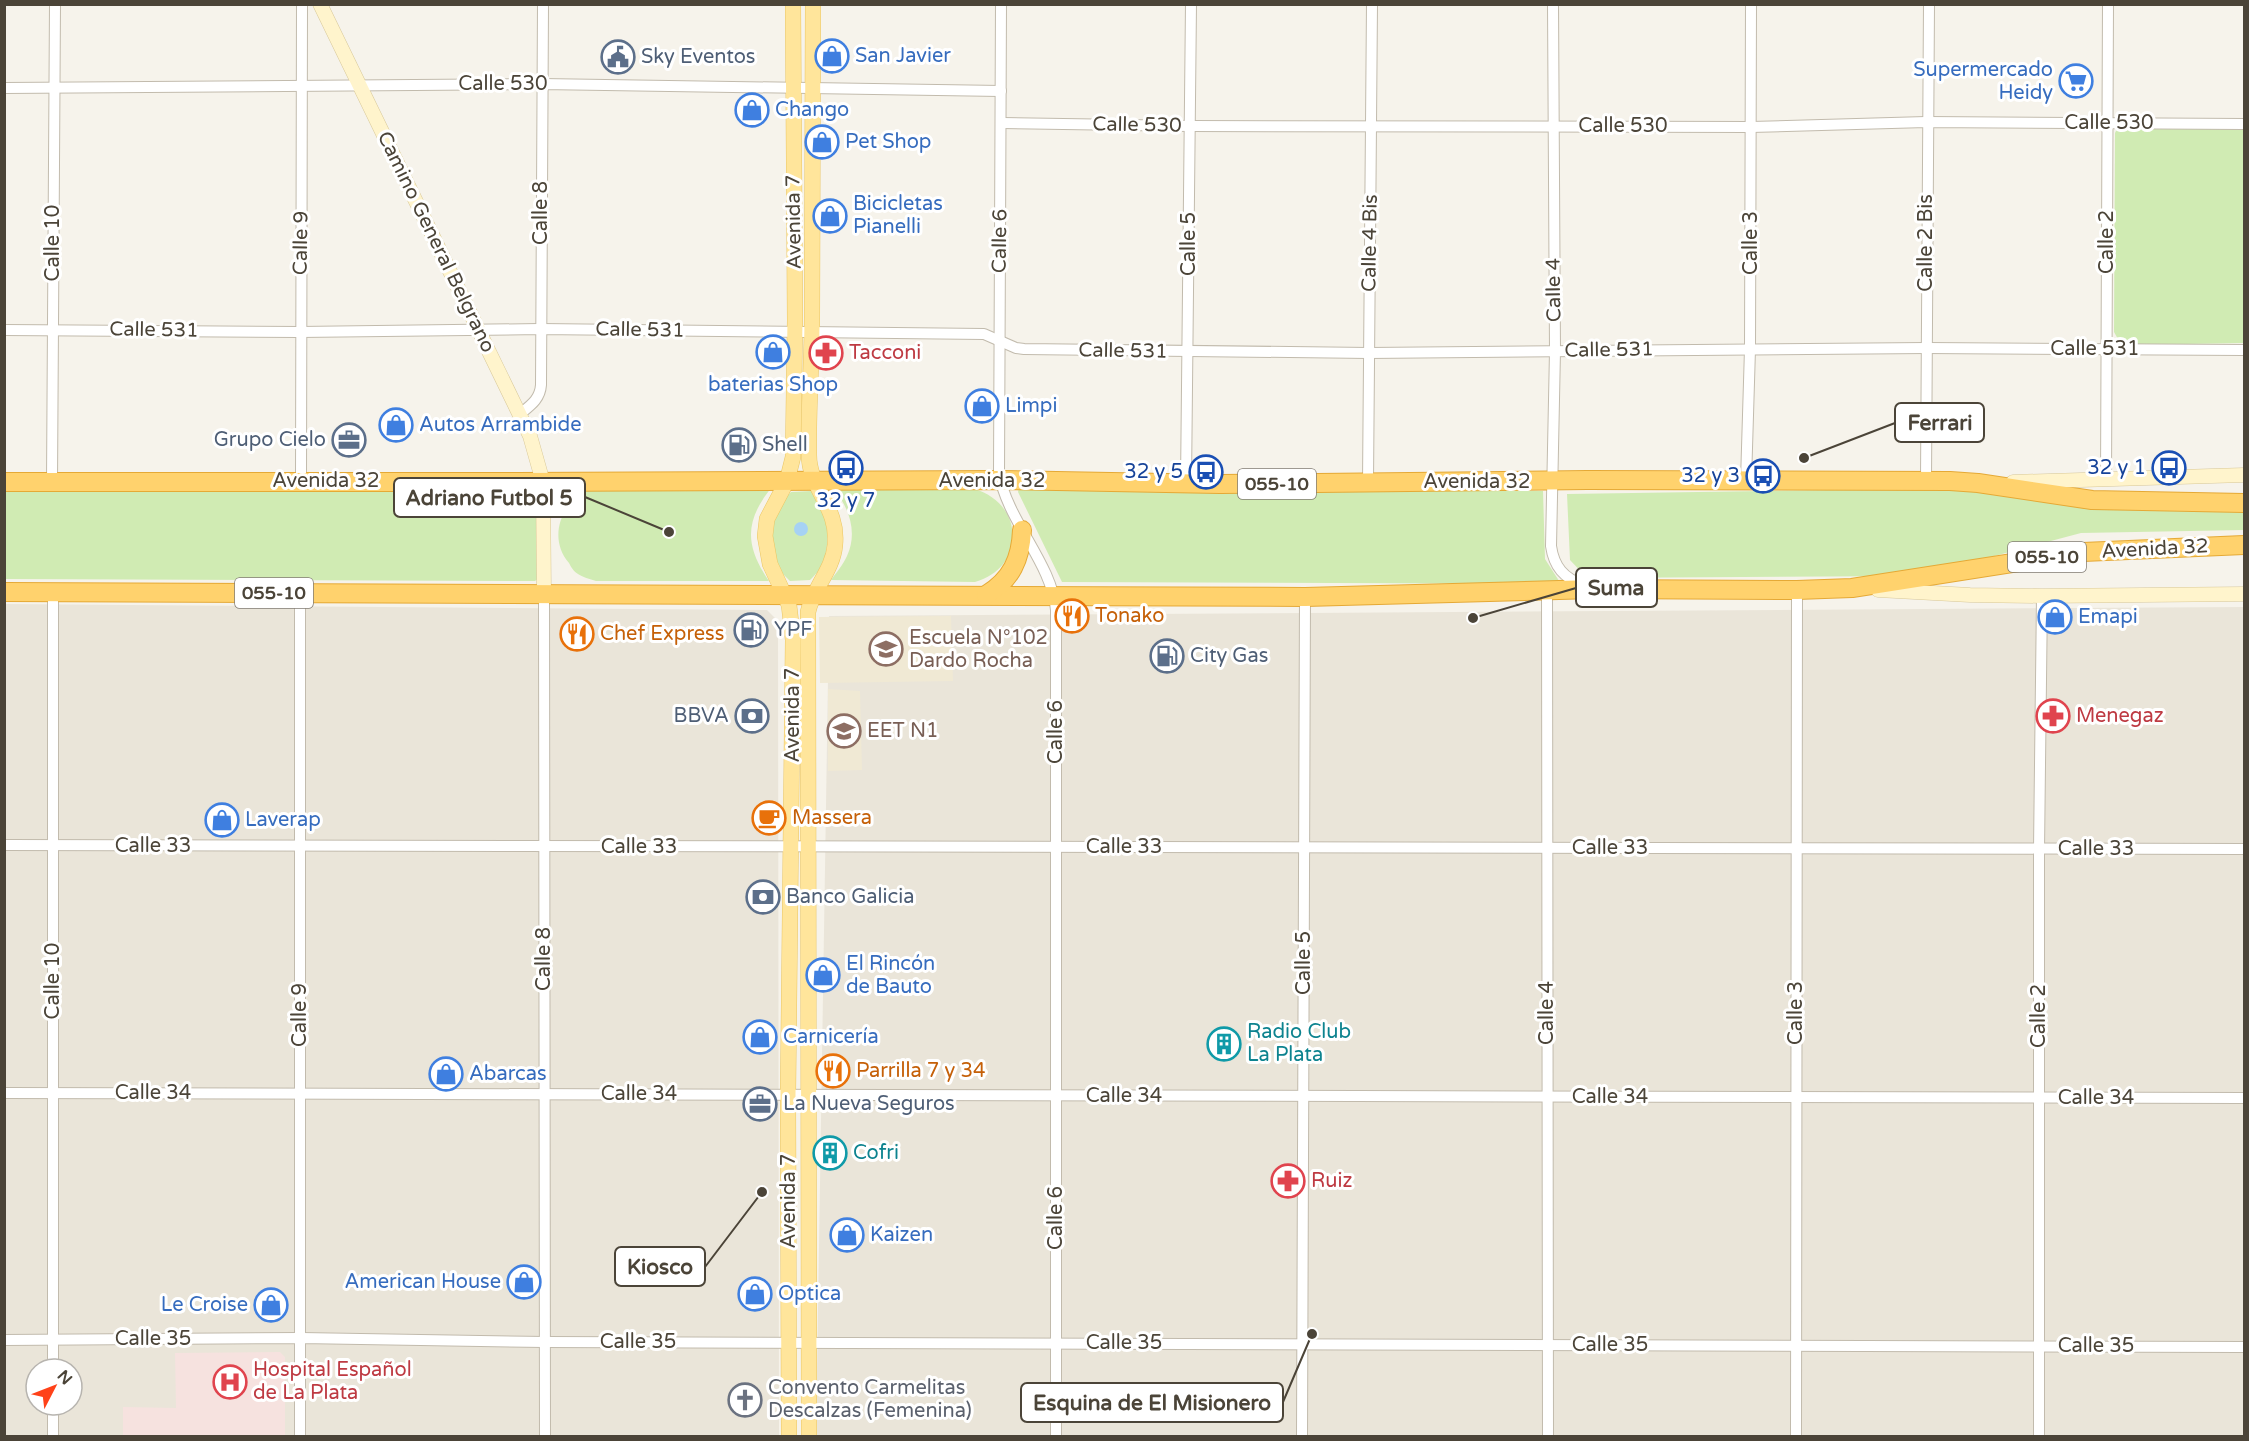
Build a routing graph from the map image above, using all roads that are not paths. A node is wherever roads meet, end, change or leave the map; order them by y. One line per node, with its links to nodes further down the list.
1 (55, 4): 20 (street, Calle 10)
2 (302, 4): 16 (street, Calle 9)
3 (320, 4): 14 (street, Camino General Belgrano)
4 (543, 4): 15 (street, Calle 8)
5 (794, 4): 17 (main road, Avenida 7)
6 (813, 4): 18 (main road, Avenida 7)
7 (1001, 4): 21 (street, Calle 6)
8 (1191, 4): 26 (street, Calle 5)
9 (1372, 4): 27 (street, Calle 4 Bis)
10 (1553, 4): 28 (street, Calle 4)
11 (1751, 4): 29 (street, Calle 3)
12 (1929, 4): 22 (street, Calle 2 Bis)
13 (2108, 4): 23 (street, Calle 2)
14 (358, 84): 15 (street, Calle 530); 16 (street, Calle 530); 33 (street, Camino General Belgrano)
15 (542, 84): 17 (street, Calle 530); 31 (street, Calle 8)
16 (302, 86): 20 (street, Calle 530); 34 (street, Calle 9)
17 (793, 87): 18 (street, Calle 530); 35 (main road, Avenida 7)
18 (812, 87): 21 (street, Calle 530); 36 (main road, Avenida 7)
19 (4, 88): 20 (street, Calle 530)
20 (54, 88): 30 (street, Calle 10)
21 (1001, 91): 24 (street, Calle 6)
22 (1926, 122): 23 (street, Calle 530); 29 (street, Calle 530); 38 (street, Calle 2 Bis)
23 (2106, 122): 25 (street, Calle 530); 40 (street, Calle 2)
24 (1002, 123): 26 (street, Calle 530); 37 (street, Calle 6)
25 (2244, 124)
26 (1190, 126): 27 (street, Calle 530); 43 (street, Calle 5)
27 (1372, 126): 28 (street, Calle 530); 44 (street, Calle 4 Bis)
28 (1553, 126): 29 (street, Calle 530); 42 (street, Calle 4)
29 (1751, 128): 39 (street, Calle 3)
30 (53, 329): 32 (street, Calle 531); 34 (street, Calle 531); 55 (street, Calle 10)
31 (540, 329): 33 (street, Calle 531); 35 (street, Calle 531); 45 (street, Calle 8)
32 (4, 330)
33 (479, 330): 34 (street, Calle 531); 45 (street, Camino General Belgrano)
34 (300, 332): 49 (street, Calle 9)
35 (794, 332): 36 (street, Calle 531); 50 (main road, Avenida 7)
36 (812, 332): 37 (street, Calle 531); 51 (main road, Avenida 7)
37 (999, 339): 43 (street, Calle 531); 47 (street, Calle 6)
38 (1926, 348): 39 (street, Calle 531); 40 (street, Calle 531); 53 (street, Calle 2 Bis)
39 (1750, 349): 42 (street, Calle 531); 52 (street, Calle 3)
40 (2108, 350): 41 (street, Calle 531); 48 (street, Calle 2)
41 (2244, 350)
42 (1555, 351): 44 (street, Calle 531); 58 (street, Calle 4)
43 (1188, 352): 44 (street, Calle 531); 59 (street, Calle 5)
44 (1369, 353): 57 (street, Calle 4 Bis)
45 (520, 414): 56 (street, Camino General Belgrano)
46 (2244, 475): 48 (street, Avenida 32)
47 (1000, 480): 51 (highway, Avenida 32 / 055-10); 59 (highway, Avenida 32 / 055-10); 62 (street, Calle 6)
48 (2106, 480): 60 (street, Avenida 32)
49 (301, 481): 55 (highway, Avenida 32 / 055-10); 56 (highway, Avenida 32 / 055-10)
50 (787, 481): 51 (highway, Avenida 32 / 055-10); 56 (highway, Avenida 32 / 055-10); 73 (main road, Avenida 7)
51 (815, 481): 74 (main road, Avenida 7)
52 (1746, 481): 53 (highway, Avenida 32 / 055-10); 58 (highway, Avenida 32 / 055-10)
53 (1926, 481): 60 (highway, Avenida 32 / 055-10)
54 (4, 482): 55 (highway, Avenida 32 / 055-10)
55 (52, 482)
56 (543, 482): 71 (street, Calle 8)
57 (1368, 482): 58 (highway, Avenida 32 / 055-10); 59 (highway, Avenida 32 / 055-10)
58 (1553, 482): 66 (street, Calle 4)
59 (1186, 483)
60 (1978, 483): 61 (highway, Avenida 32 / 055-10)
61 (2244, 503)
62 (1022, 530): 75 (highway); 76 (street, Calle 6)
63 (2244, 545): 64 (highway, Avenida 32 / 055-10)
64 (1852, 588): 67 (highway, Avenida 32 / 055-10); 78 (street, Avenida 32)
65 (1547, 590): 66 (highway, Avenida 32 / 055-10); 77 (highway, Avenida 32 / 055-10); 86 (street, Calle 4)
66 (1594, 590): 67 (highway, Avenida 32 / 055-10)
67 (1797, 590): 87 (street, Calle 3)
68 (4, 592): 69 (highway, Avenida 32 / 055-10)
69 (53, 593): 70 (highway, Avenida 32 / 055-10); 80 (street, Calle 10)
70 (300, 594): 71 (highway, Avenida 32 / 055-10); 81 (street, Calle 9)
71 (544, 594): 73 (highway, Avenida 32 / 055-10); 82 (street, Calle 8)
72 (2244, 594): 78 (street, Avenida 32)
73 (785, 595): 74 (highway, Avenida 32 / 055-10); 83 (main road, Avenida 7)
74 (814, 595): 75 (highway, Avenida 32 / 055-10); 83 (main road, Avenida 7)
75 (986, 595): 76 (highway, Avenida 32 / 055-10)
76 (1054, 596): 77 (highway, Avenida 32 / 055-10); 84 (street, Calle 6)
77 (1305, 597): 85 (street, Calle 5)
78 (2042, 597): 88 (street, Calle 2)
79 (4, 845): 80 (street, Calle 33)
80 (53, 846): 81 (street, Calle 33); 91 (street, Calle 10)
81 (300, 846): 82 (street, Calle 33); 92 (street, Calle 9)
82 (544, 846): 83 (street, Calle 33); 93 (street, Calle 8)
83 (800, 847): 84 (street, Calle 33); 94 (main road, Avenida 7); 95 (main road, Avenida 7)
84 (1055, 847): 85 (street, Calle 33); 96 (street, Calle 6)
85 (1304, 848): 86 (street, Calle 33); 97 (street, Calle 5)
86 (1547, 848): 87 (street, Calle 33); 98 (street, Calle 4)
87 (1795, 849): 88 (street, Calle 33); 99 (street, Calle 3)
88 (2039, 849): 89 (street, Calle 33); 100 (street, Calle 2)
89 (2244, 849)
90 (4, 1093): 91 (street, Calle 34)
91 (53, 1093): 92 (street, Calle 34); 104 (street, Calle 10)
92 (300, 1094): 93 (street, Calle 34); 102 (street, Calle 9)
93 (545, 1094): 94 (street, Calle 34); 105 (street, Calle 8)
94 (788, 1095): 95 (street, Calle 34); 106 (main road, Avenida 7)
95 (809, 1095): 96 (street, Calle 34); 107 (main road, Avenida 7)
96 (1055, 1095): 97 (street, Calle 34); 108 (street, Calle 6)
97 (1304, 1096): 98 (street, Calle 34); 109 (street, Calle 5)
98 (1547, 1096): 99 (street, Calle 34); 110 (street, Calle 4)
99 (1796, 1097): 100 (street, Calle 34); 111 (street, Calle 3)
100 (2039, 1098): 101 (street, Calle 34); 112 (street, Calle 2)
101 (2244, 1098)
102 (301, 1338): 104 (street, Calle 35); 105 (street, Calle 35); 117 (street, Calle 9)
103 (4, 1340): 104 (street, Calle 35)
104 (53, 1340): 114 (street, Calle 10)
105 (545, 1342): 106 (street, Calle 35); 118 (street, Calle 8)
106 (789, 1342): 107 (street, Calle 35); 119 (main road, Avenida 7)
107 (809, 1343): 108 (street, Calle 35); 120 (main road, Avenida 7)
108 (1056, 1343): 109 (street, Calle 35); 121 (street, Calle 6)
109 (1303, 1344): 110 (street, Calle 35); 122 (street, Calle 5)
110 (1547, 1345): 111 (street, Calle 35); 123 (street, Calle 4)
111 (1796, 1346): 112 (street, Calle 35); 124 (street, Calle 3)
112 (2039, 1346): 113 (street, Calle 35); 125 (street, Calle 2)
113 (2244, 1347)
114 (53, 1357)
115 (52, 1417): 116 (street)
116 (52, 1437)
117 (300, 1437)
118 (545, 1437)
119 (789, 1437)
120 (809, 1437)
121 (1056, 1437)
122 (1302, 1437)
123 (1548, 1437)
124 (1796, 1437)
125 (2039, 1437)

